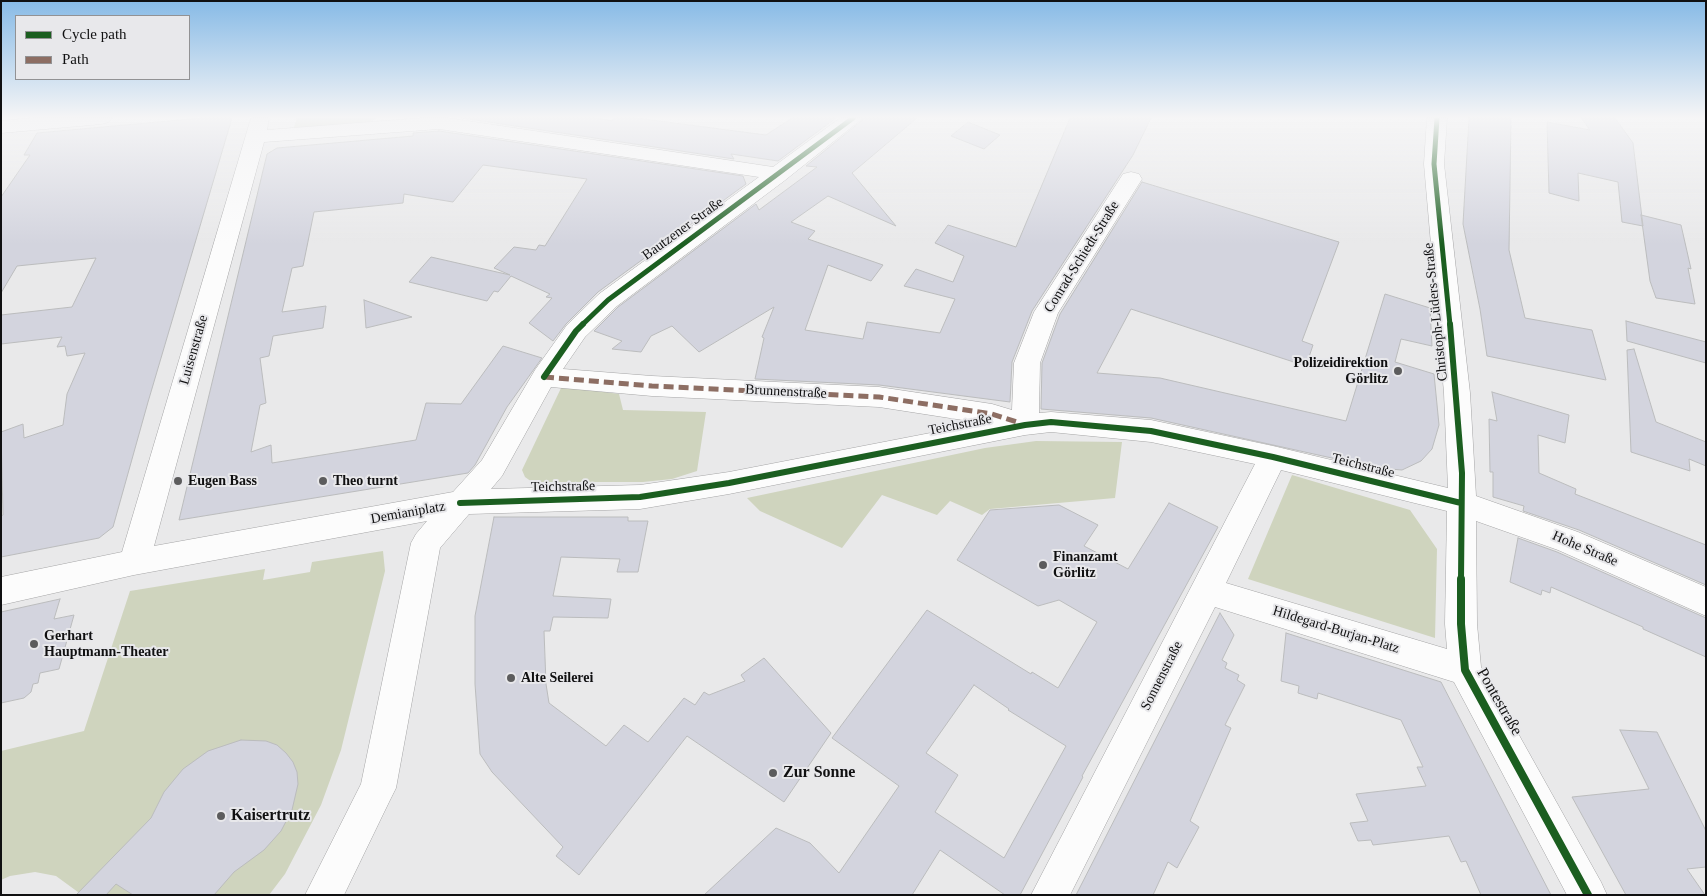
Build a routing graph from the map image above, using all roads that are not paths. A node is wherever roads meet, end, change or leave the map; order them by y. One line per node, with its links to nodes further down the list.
1 (248, 160): 12 (street, Luisenstraße)
2 (686, 160): 5 (street)
3 (798, 160): 5 (street, Bautzener Straße)
4 (1434, 160): 10 (street, Christoph-Lüders-Straße)
5 (776, 176): 7 (street, Bautzener Straße)
6 (1131, 179): 8 (street, Conrad-Schiedt-Straße)
7 (544, 377): 8 (street, Brunnenstraße); 11 (street, Bautzener Straße)
8 (1025, 425): 9 (street, Teichstraße); 11 (street, Teichstraße)
9 (1273, 457): 10 (street, Teichstraße); 14 (street, Sonnenstraße)
10 (1461, 503): 15 (street, Hohe Straße); 16 (street, Pontestraße)
11 (460, 504): 12 (street, Demianiplatz); 17 (street, Demianiplatz)
12 (134, 562): 13 (street, Demianiplatz)
13 (1, 591)
14 (1207, 591): 16 (street, Hildegard-Burjan-Platz); 18 (street, Sonnenstraße)
15 (1706, 602)
16 (1464, 670): 19 (street, Pontestraße)
17 (324, 895)
18 (1050, 895)
19 (1588, 895)

